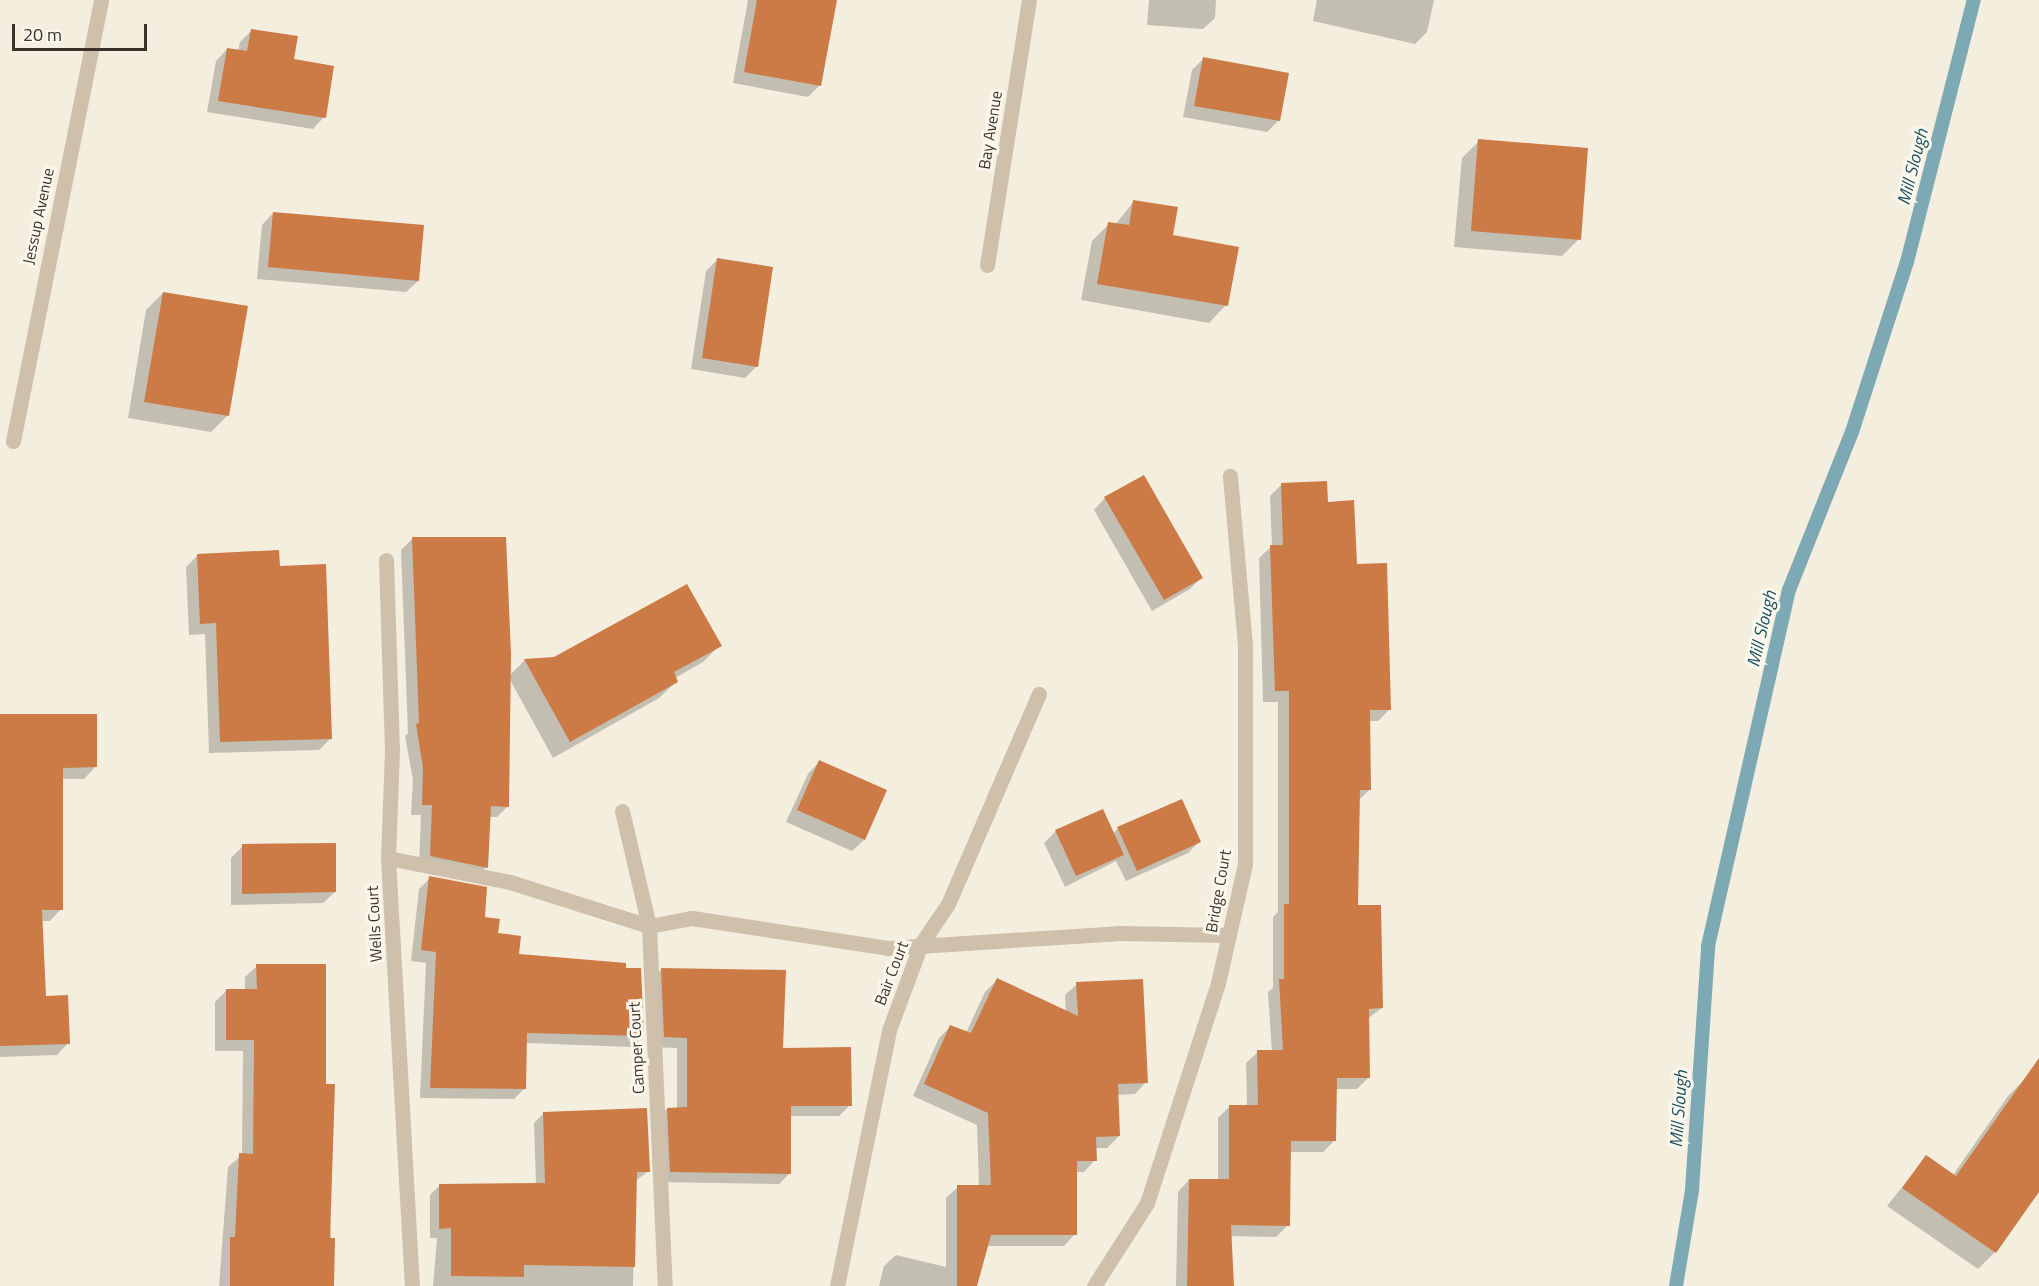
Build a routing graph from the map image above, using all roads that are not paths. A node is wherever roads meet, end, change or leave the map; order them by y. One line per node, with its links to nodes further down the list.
1 (101, 0): 4 (street, Jessup Avenue)
2 (1029, 0): 3 (street, Bay Avenue)
3 (987, 265)
4 (14, 441)
5 (1230, 476): 11 (street, Bridge Court)
6 (386, 560): 9 (street, Wells Court)
7 (1039, 694): 12 (street, Bair Court)
8 (622, 811): 10 (street, Camper Court)
9 (388, 858): 10 (street); 13 (street, Wells Court)
10 (649, 926): 12 (street); 14 (street, Camper Court)
11 (1229, 935): 12 (street); 16 (street, Bridge Court)
12 (921, 944): 15 (street, Bair Court)
13 (412, 1286)
14 (665, 1286)
15 (837, 1286)
16 (1094, 1286)

